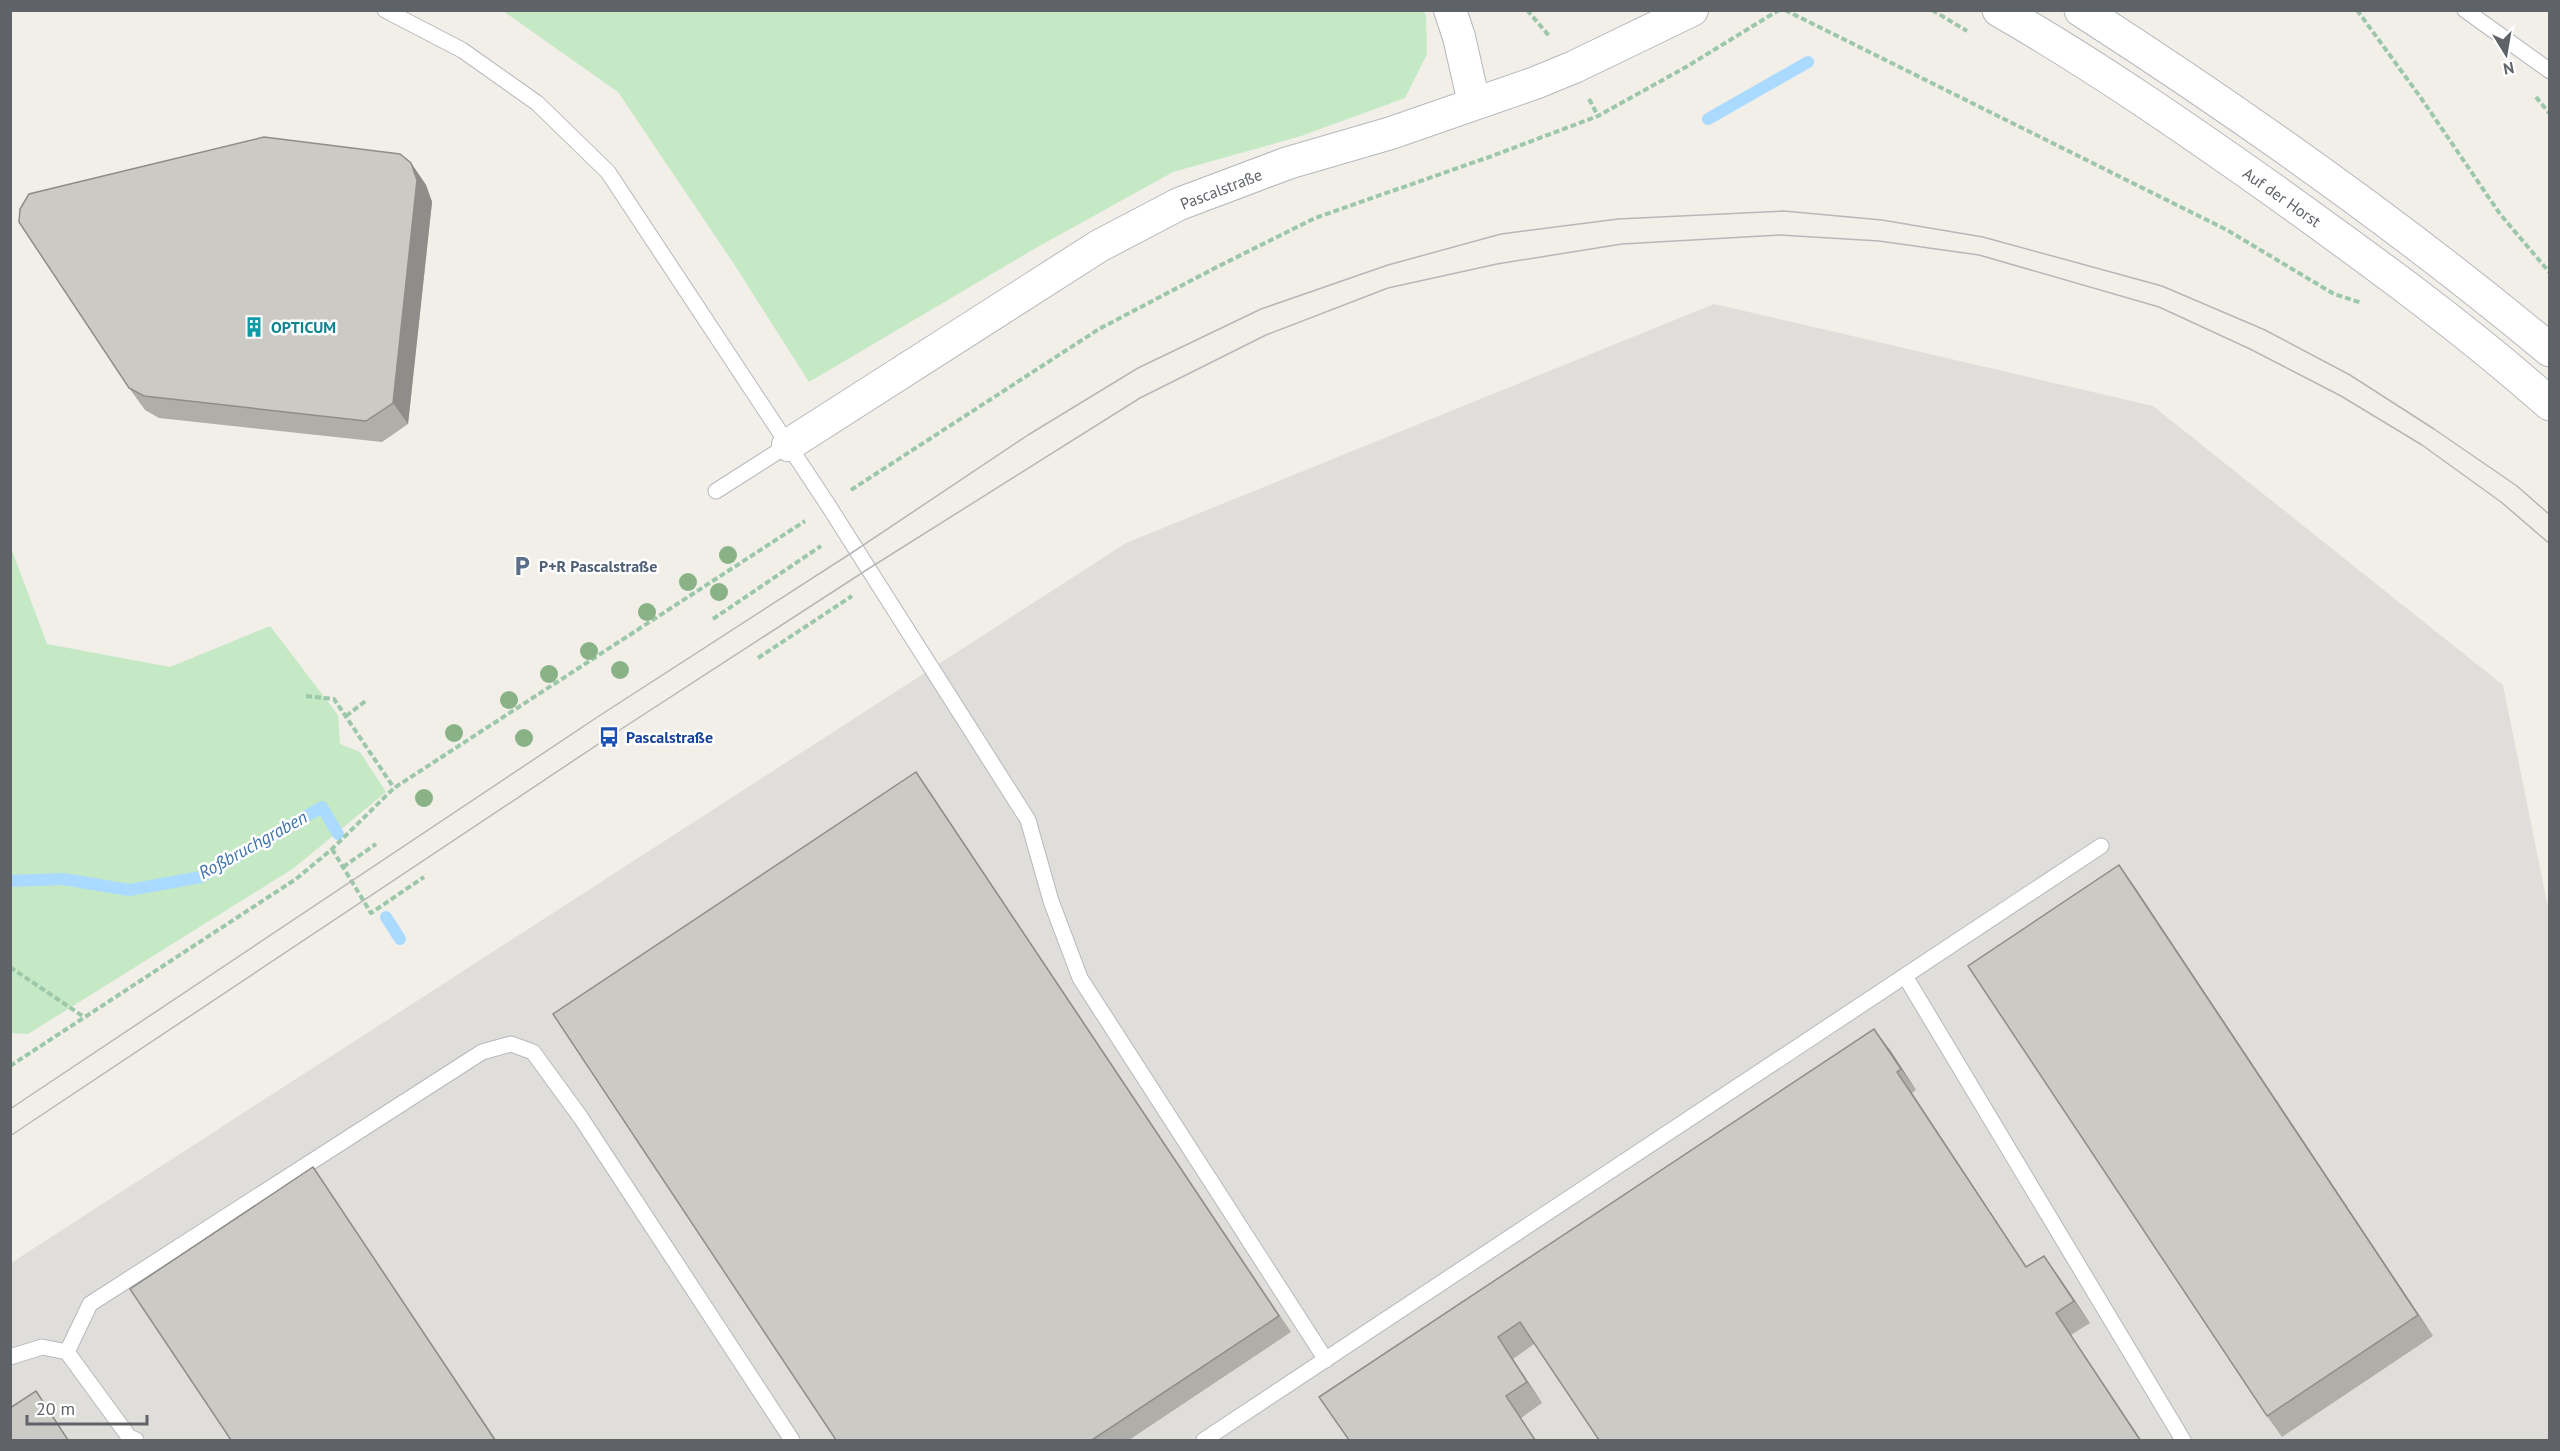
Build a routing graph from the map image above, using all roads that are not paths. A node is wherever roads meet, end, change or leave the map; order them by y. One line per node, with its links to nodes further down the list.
1 (385, 10): 11 (lane)
2 (1450, 10): 8 (street)
3 (1692, 10): 8 (street, Pascalstraße)
4 (1999, 10): 10 (street, Auf der Horst)
5 (2081, 10): 9 (street)
6 (2465, 10): 7 (lane)
7 (2550, 71)
8 (1474, 103): 11 (street, Pascalstraße)
9 (2550, 350)
10 (2550, 404)
11 (788, 445): 12 (lane); 17 (lane)
12 (717, 491)
13 (2101, 846): 14 (lane)
14 (1905, 976): 17 (lane); 21 (lane)
15 (67, 1352): 16 (lane); 18 (lane); 19 (lane)
16 (10, 1357)
17 (1326, 1360): 20 (lane)
18 (136, 1440)
19 (792, 1440)
20 (1204, 1440)
21 (2183, 1440)

